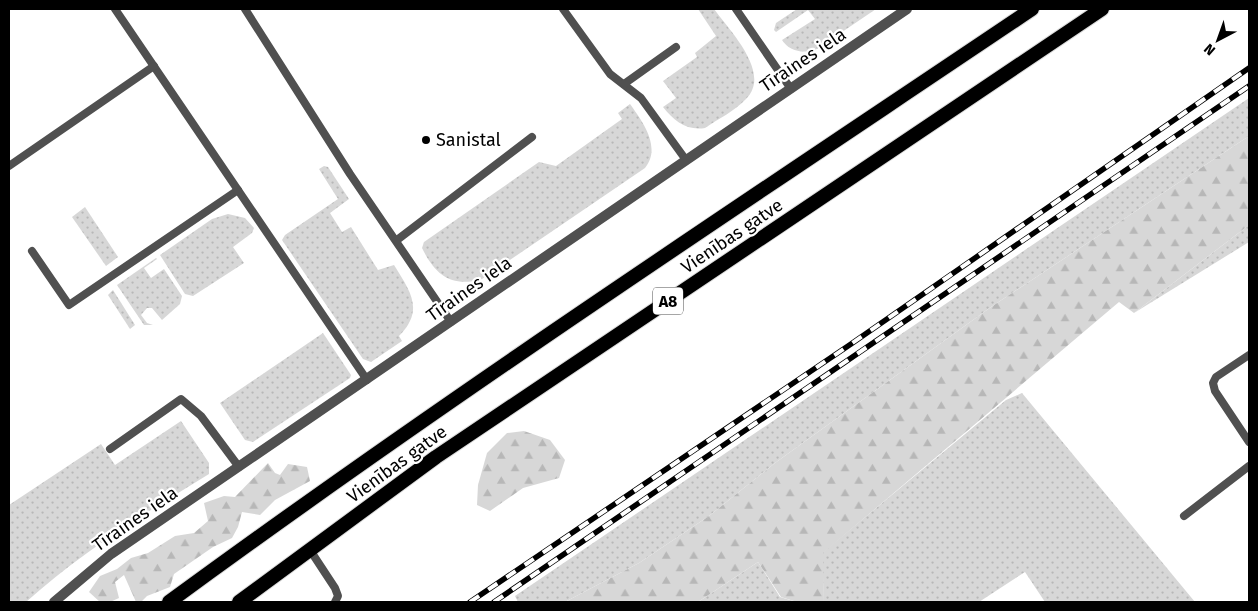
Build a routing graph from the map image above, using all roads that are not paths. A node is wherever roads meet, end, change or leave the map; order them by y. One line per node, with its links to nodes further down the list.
1 (115, 9): 9 (lane)
2 (245, 9): 16 (lane)
3 (563, 9): 10 (lane)
4 (736, 9): 11 (lane)
5 (907, 9): 11 (street, Tīraines iela)
6 (1032, 9): 28 (highway, Vienības gatve / A8)
7 (1102, 9): 26 (highway, Vienības gatve / A8)
8 (676, 47): 10 (lane)
9 (154, 66): 14 (lane); 15 (lane)
10 (624, 84): 13 (lane)
11 (790, 89): 13 (street, Tīraines iela)
12 (532, 138): 16 (lane)
13 (686, 160): 18 (street, Tīraines iela)
14 (9, 166)
15 (238, 190): 17 (lane); 20 (lane)
16 (397, 240): 18 (lane)
17 (32, 251)
18 (450, 322): 20 (street, Tīraines iela)
19 (1249, 355): 21 (lane)
20 (367, 380): 24 (street, Tīraines iela)
21 (1249, 442)
22 (110, 449): 24 (lane)
23 (1249, 466): 25 (lane)
24 (239, 467): 27 (street, Tīraines iela)
25 (1184, 516)
26 (310, 550): 29 (highway, Vienības gatve / A8); 30 (lane)
27 (54, 602)
28 (169, 602)
29 (239, 602)
30 (334, 602)

